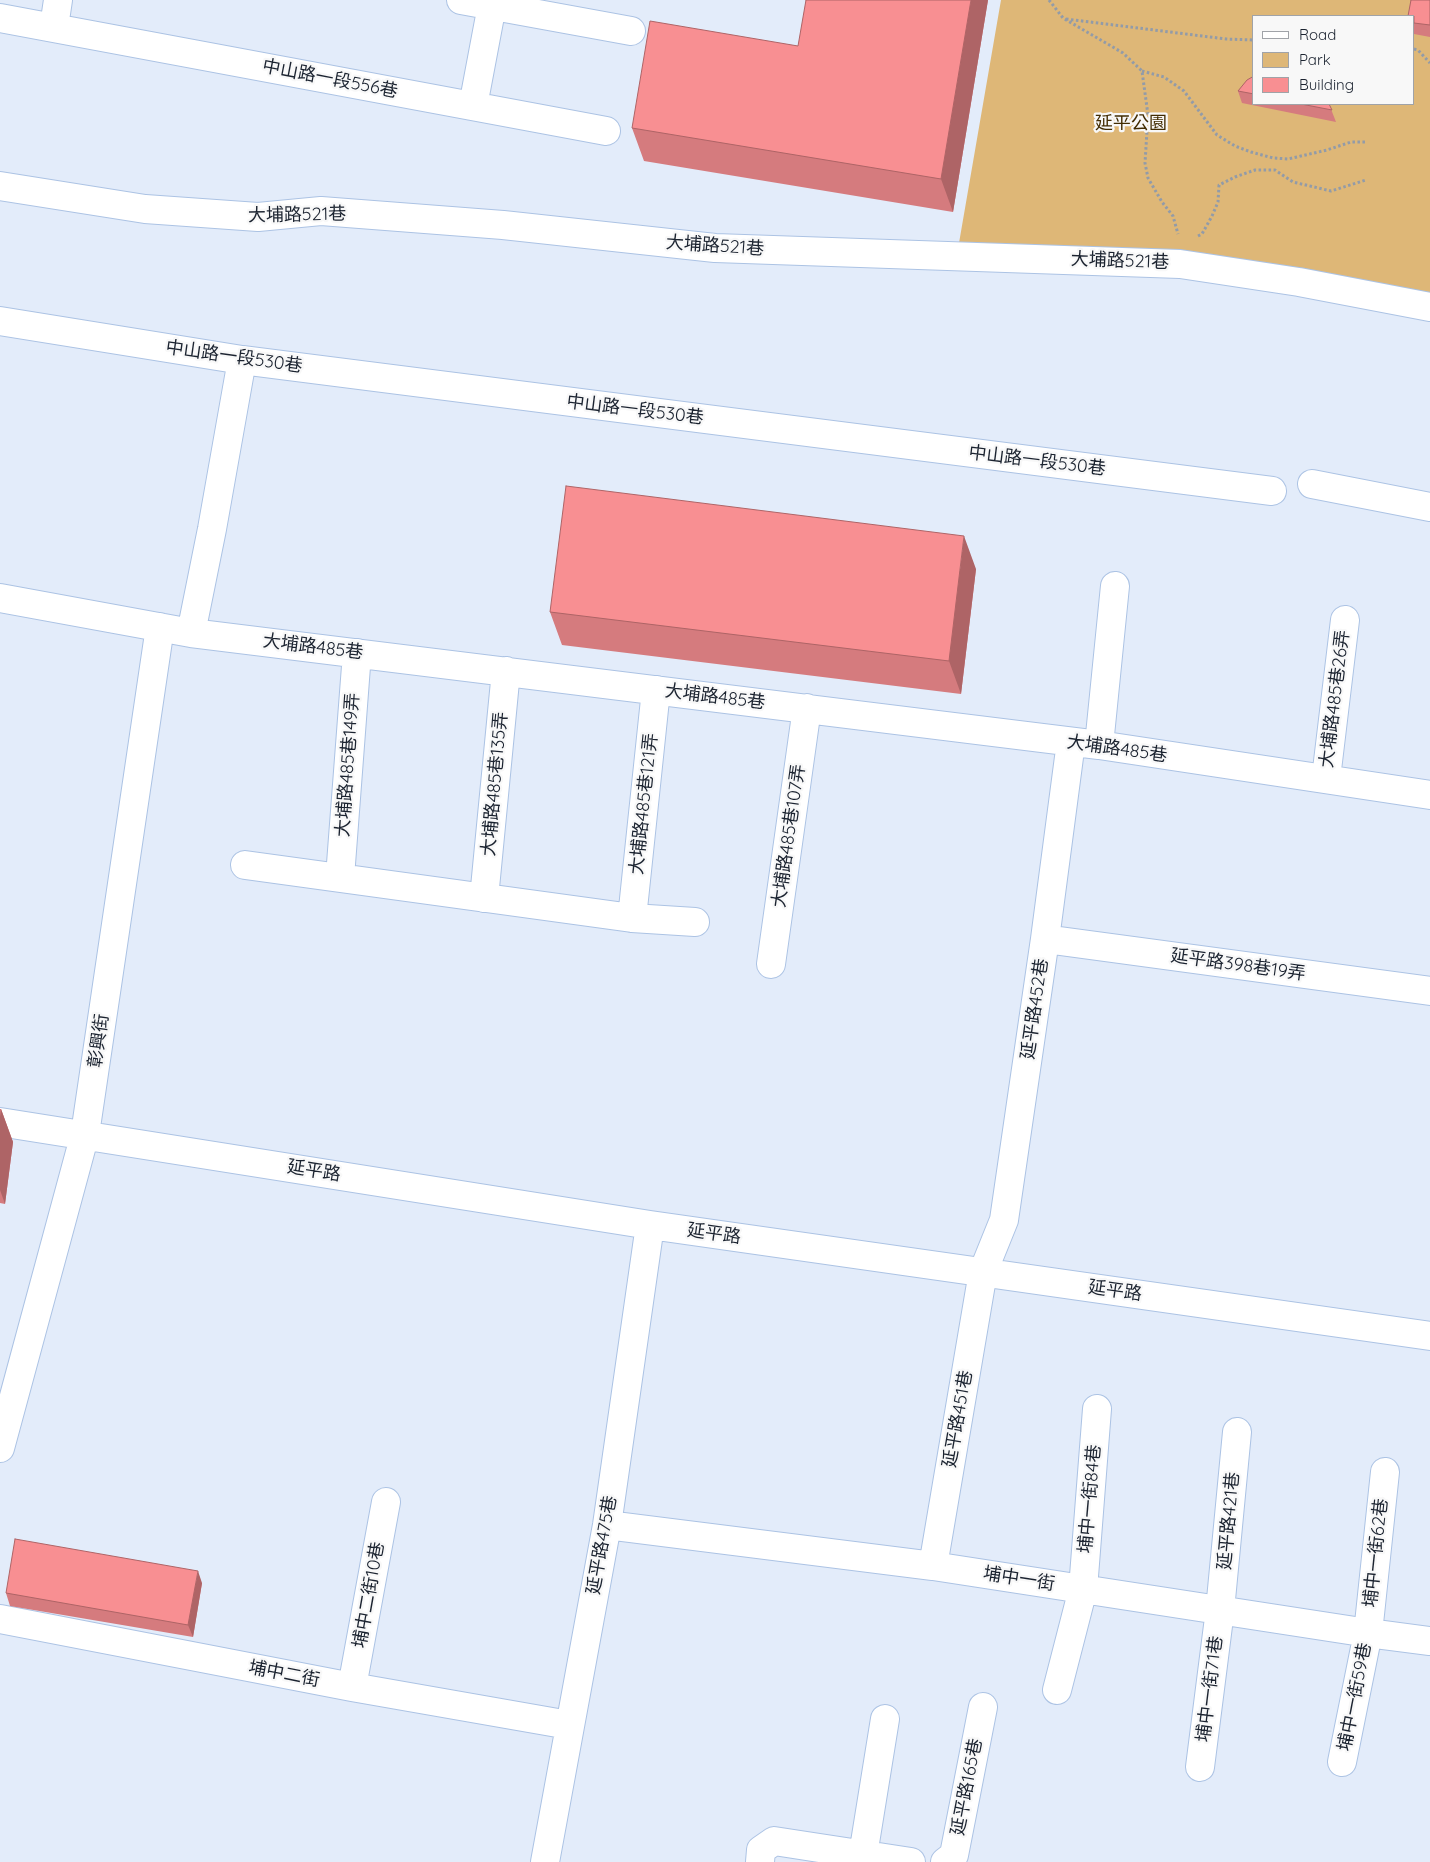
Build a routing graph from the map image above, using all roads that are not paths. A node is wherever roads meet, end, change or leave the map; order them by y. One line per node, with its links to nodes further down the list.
1 (58, 0): 5 (street)
2 (461, 0): 3 (street)
3 (492, 3): 6 (street); 7 (street)
4 (0, 18): 5 (street, 中山路一段556巷)
5 (54, 27): 7 (street, 中山路一段556巷)
6 (631, 31)
7 (473, 106): 8 (street, 中山路一段556巷)
8 (606, 131)
9 (0, 186): 10 (street, 大埔路521巷)
10 (1430, 308)
11 (0, 321): 12 (street, 中山路一段530巷)
12 (242, 360): 14 (street, 中山路一段530巷); 20 (street)
13 (1312, 484): 15 (street)
14 (1272, 491)
15 (1430, 507)
16 (1115, 586): 26 (street)
17 (0, 598): 19 (street, 大埔路485巷)
18 (1344, 620): 27 (street, 大埔路485巷26弄)
19 (160, 627): 20 (street, 大埔路485巷); 38 (street, 彰興街)
20 (191, 632): 21 (street, 大埔路485巷)
21 (356, 653): 22 (street, 大埔路485巷); 30 (street, 大埔路485巷149弄)
22 (506, 671): 23 (street, 大埔路485巷); 31 (street, 大埔路485巷135弄)
23 (656, 690): 24 (street, 大埔路485巷); 32 (street, 大埔路485巷121弄)
24 (807, 708): 25 (street, 大埔路485巷); 35 (street, 大埔路485巷107弄)
25 (1071, 742): 26 (street, 大埔路485巷); 34 (street, 延平路452巷)
26 (1099, 745): 27 (street, 大埔路485巷)
27 (1326, 778): 28 (street, 大埔路485巷)
28 (1430, 795)
29 (245, 865): 30 (street)
30 (340, 877): 31 (street)
31 (484, 898): 32 (street)
32 (632, 918): 33 (street)
33 (695, 922)
34 (1045, 939): 36 (street, 延平路398巷19弄); 40 (street, 延平路452巷)
35 (771, 964)
36 (1430, 991)
37 (0, 1122): 38 (street, 延平路)
38 (85, 1134): 39 (street, 延平路); 44 (street, 彰興街)
39 (650, 1226): 40 (street, 延平路); 47 (street, 延平路475巷)
40 (983, 1272): 41 (street, 延平路); 48 (street, 延平路451巷)
41 (1430, 1336)
42 (1097, 1409): 49 (street, 埔中一街84巷)
43 (1237, 1432): 50 (street, 延平路421巷)
44 (0, 1448)
45 (1385, 1472): 52 (street, 埔中一街62巷)
46 (386, 1502): 54 (street, 埔中二街10巷)
47 (607, 1526): 48 (street, 埔中一街); 58 (street, 延平路475巷)
48 (933, 1566): 49 (street, 埔中一街)
49 (1083, 1589): 50 (street, 埔中一街); 55 (street, 埔中一街84巷)
50 (1220, 1610): 52 (street, 埔中一街); 60 (street, 埔中一街71巷)
51 (0, 1619): 54 (street, 埔中二街)
52 (1368, 1633): 53 (street, 埔中一街); 59 (street, 埔中一街59巷)
53 (1430, 1641)
54 (352, 1687): 58 (street, 埔中二街)
55 (1057, 1690)
56 (983, 1707): 65 (street, 延平路165巷)
57 (884, 1719): 61 (street)
58 (569, 1725): 62 (street, 延平路475巷)
59 (1342, 1762)
60 (1200, 1768)
61 (864, 1855): 63 (street); 64 (street)
62 (545, 1862)
63 (760, 1862)
64 (911, 1862)
65 (945, 1862)

